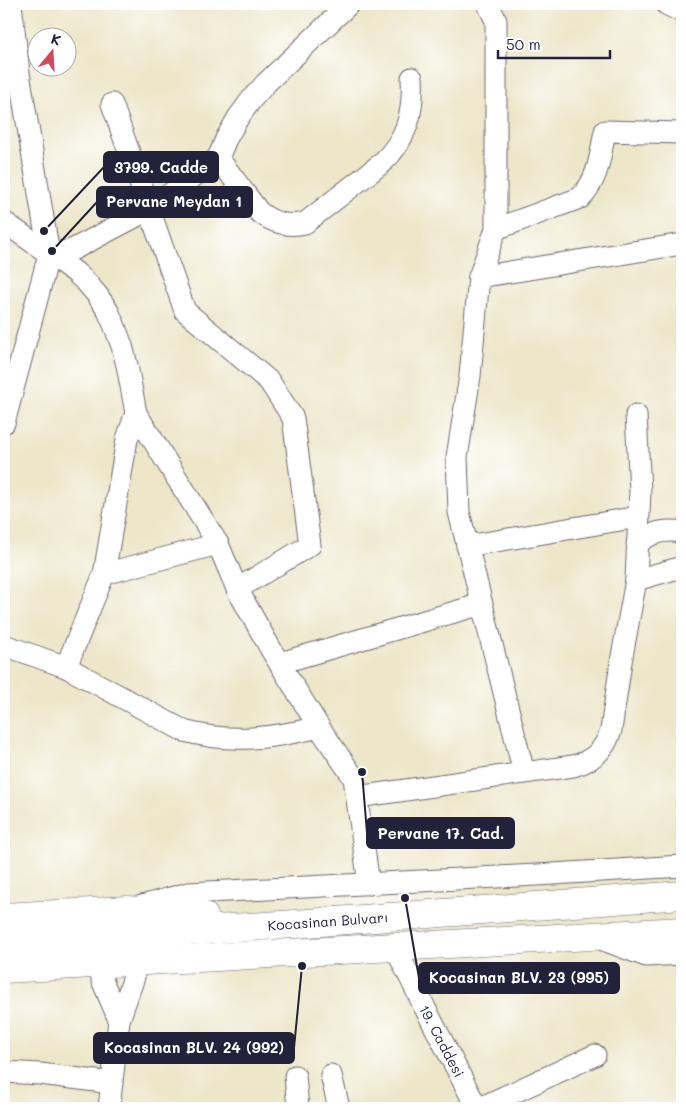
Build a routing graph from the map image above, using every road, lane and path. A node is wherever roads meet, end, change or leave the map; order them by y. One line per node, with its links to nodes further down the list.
1 (11, 4): 14 (street)
2 (349, 4): 9 (street)
3 (488, 4): 12 (street)
4 (666, 4): 5 (street)
5 (682, 12)
6 (412, 78): 9 (street)
7 (112, 104): 10 (street)
8 (682, 133): 12 (street)
9 (218, 158): 10 (street)
10 (150, 209): 14 (street); 27 (street)
11 (4, 222): 14 (street)
12 (496, 229): 15 (street)
13 (682, 244): 15 (street)
14 (49, 254): 16 (street); 18 (street)
15 (479, 277): 23 (street)
16 (136, 413): 21 (street); 25 (street)
17 (636, 415): 19 (street)
18 (4, 423)
19 (638, 517): 22 (street); 23 (street)
20 (682, 532): 22 (street)
21 (218, 544): 25 (street); 27 (street)
22 (637, 544): 26 (street)
23 (467, 546): 28 (street)
24 (682, 567): 26 (street)
25 (104, 574): 31 (street)
26 (636, 580): 33 (street)
27 (237, 589): 30 (street)
28 (482, 604): 30 (street); 33 (street)
29 (4, 645): 31 (street)
30 (280, 663): 32 (street)
31 (66, 667): 32 (street)
32 (319, 727): 34 (street)
33 (524, 773): 34 (street)
34 (356, 797): 36 (street)
35 (682, 866): 36 (street)
36 (369, 884): 38 (street)
37 (682, 896): 40 (highway, Kocasinan Bulvarı)
38 (127, 910): 39 (highway); 40 (highway)
39 (4, 917)
40 (295, 924): 43 (highway, Kocasinan Bulvarı)
41 (682, 931): 42 (highway, Kocasinan Bulvarı)
42 (594, 936): 44 (highway, Kocasinan Bulvarı); 46 (street)
43 (4, 943)
44 (395, 947): 45 (highway, Kocasinan Bulvarı); 60 (street, 19. Caddesi)
45 (294, 952): 47 (highway, Kocasinan Bulvarı); 48 (highway)
46 (682, 954)
47 (4, 969)
48 (134, 977): 49 (highway); 51 (street)
49 (102, 980): 50 (highway); 51 (street)
50 (4, 986)
51 (119, 1020): 56 (street)
52 (594, 1054): 60 (street)
53 (4, 1072): 56 (street)
54 (331, 1075): 59 (street)
55 (295, 1076): 58 (street)
56 (112, 1082): 57 (street)
57 (109, 1108)
58 (298, 1108)
59 (339, 1108)
60 (479, 1108)

